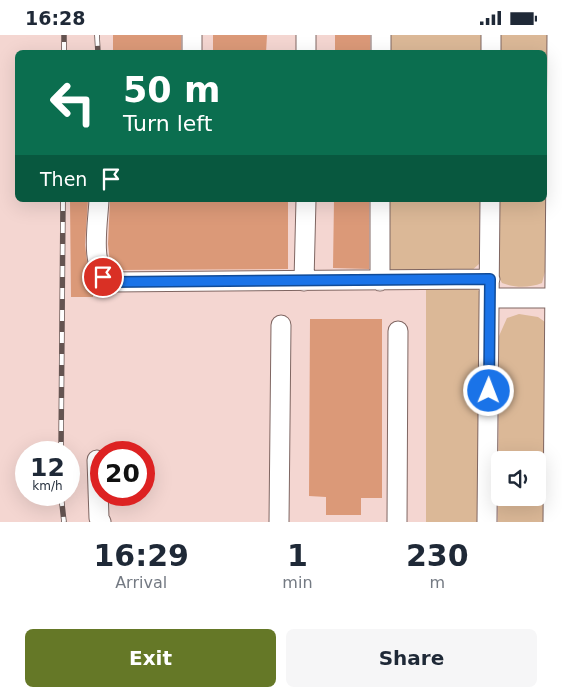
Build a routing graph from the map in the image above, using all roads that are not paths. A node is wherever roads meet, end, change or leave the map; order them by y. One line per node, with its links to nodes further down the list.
1 (192, 35): 6 (street)
2 (306, 35): 7 (street)
3 (381, 35): 8 (street)
4 (491, 35): 9 (street)
5 (556, 35): 18 (street)
6 (192, 50)
7 (306, 50)
8 (381, 50)
9 (491, 50)
10 (98, 202): 15 (street)
11 (306, 202): 15 (street)
12 (380, 202): 16 (street)
13 (490, 202): 14 (street)
14 (490, 279): 16 (street); 17 (street)
15 (304, 281): 16 (street)
16 (380, 281)
17 (490, 298): 18 (street); 25 (street)
18 (555, 298): 26 (street)
19 (281, 325): 23 (street)
20 (398, 331): 24 (street)
21 (99, 506): 22 (street)
22 (101, 522)
23 (278, 522)
24 (396, 522)
25 (487, 522)
26 (553, 522)

